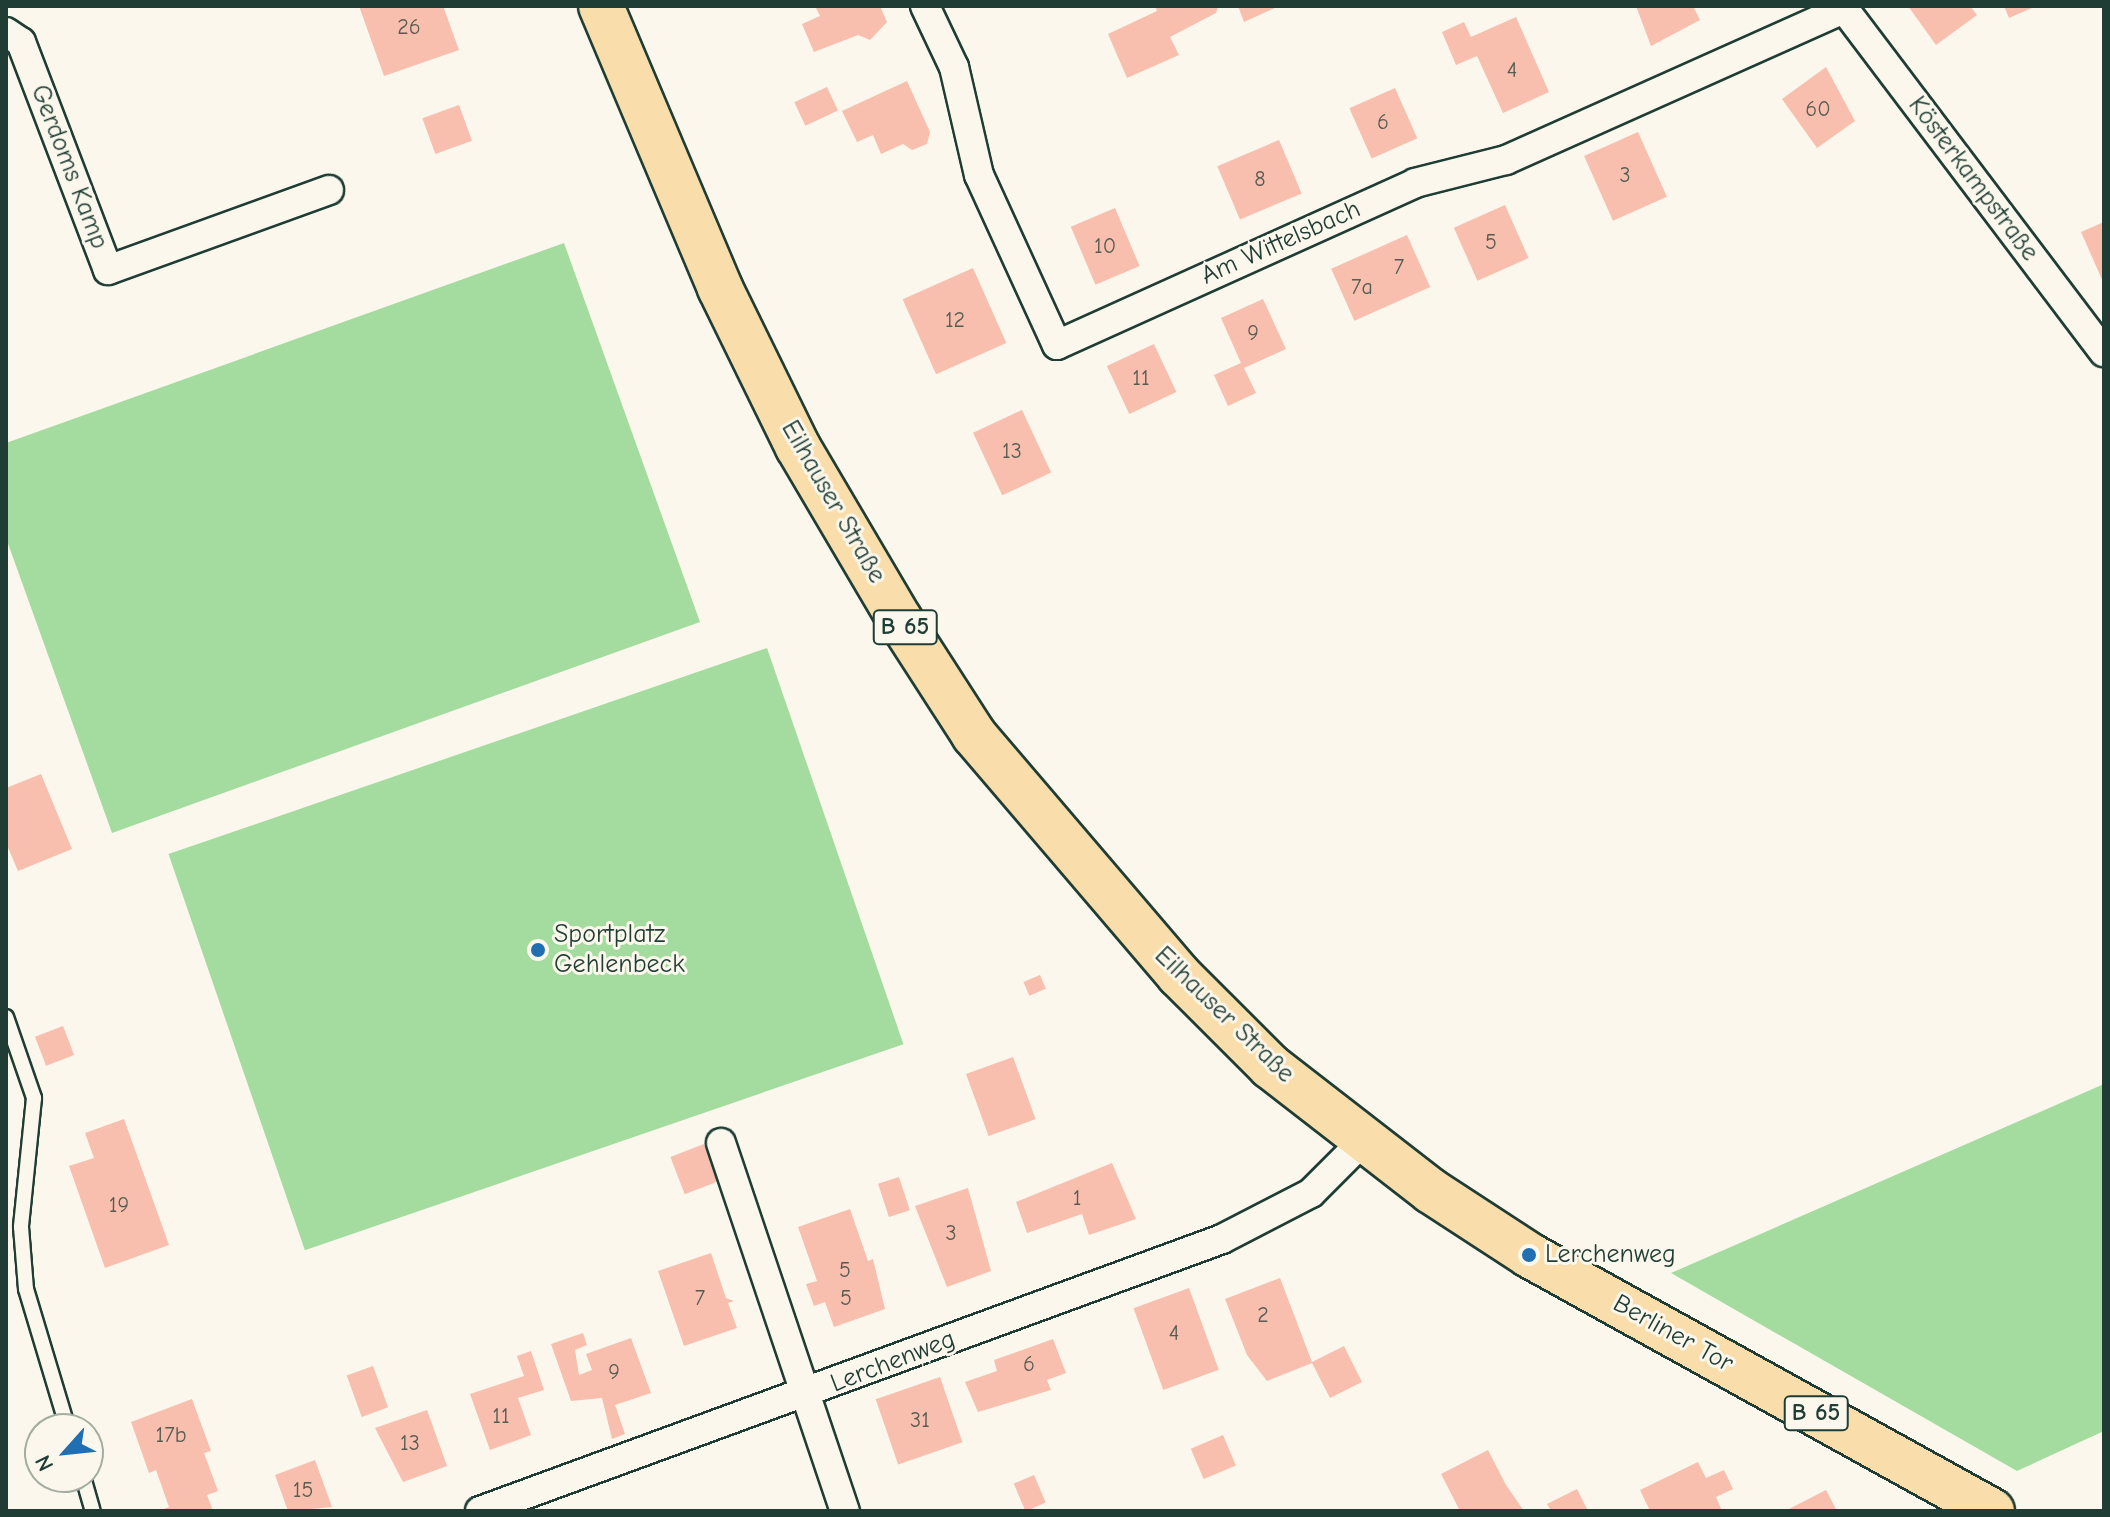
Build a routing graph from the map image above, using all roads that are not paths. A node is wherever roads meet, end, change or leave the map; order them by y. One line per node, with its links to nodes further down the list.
1 (601, 6): 8 (main road, Eilhauser Straße / B 65)
2 (925, 6): 3 (street, Am Wittelsbach)
3 (1843, 7): 6 (street, Kösterkampstraße)
4 (6, 32): 5 (street, Gerdoms Kamp)
5 (329, 190)
6 (2104, 352)
7 (6, 1017): 11 (lane)
8 (1363, 1141): 10 (street, Lerchenweg); 14 (main road, Berliner Tor / B 65)
9 (721, 1143): 10 (street, Lerchenweg)
10 (806, 1395): 12 (street, Lerchenweg); 13 (street)
11 (63, 1413)
12 (480, 1511)
13 (845, 1511)
14 (1992, 1511)

